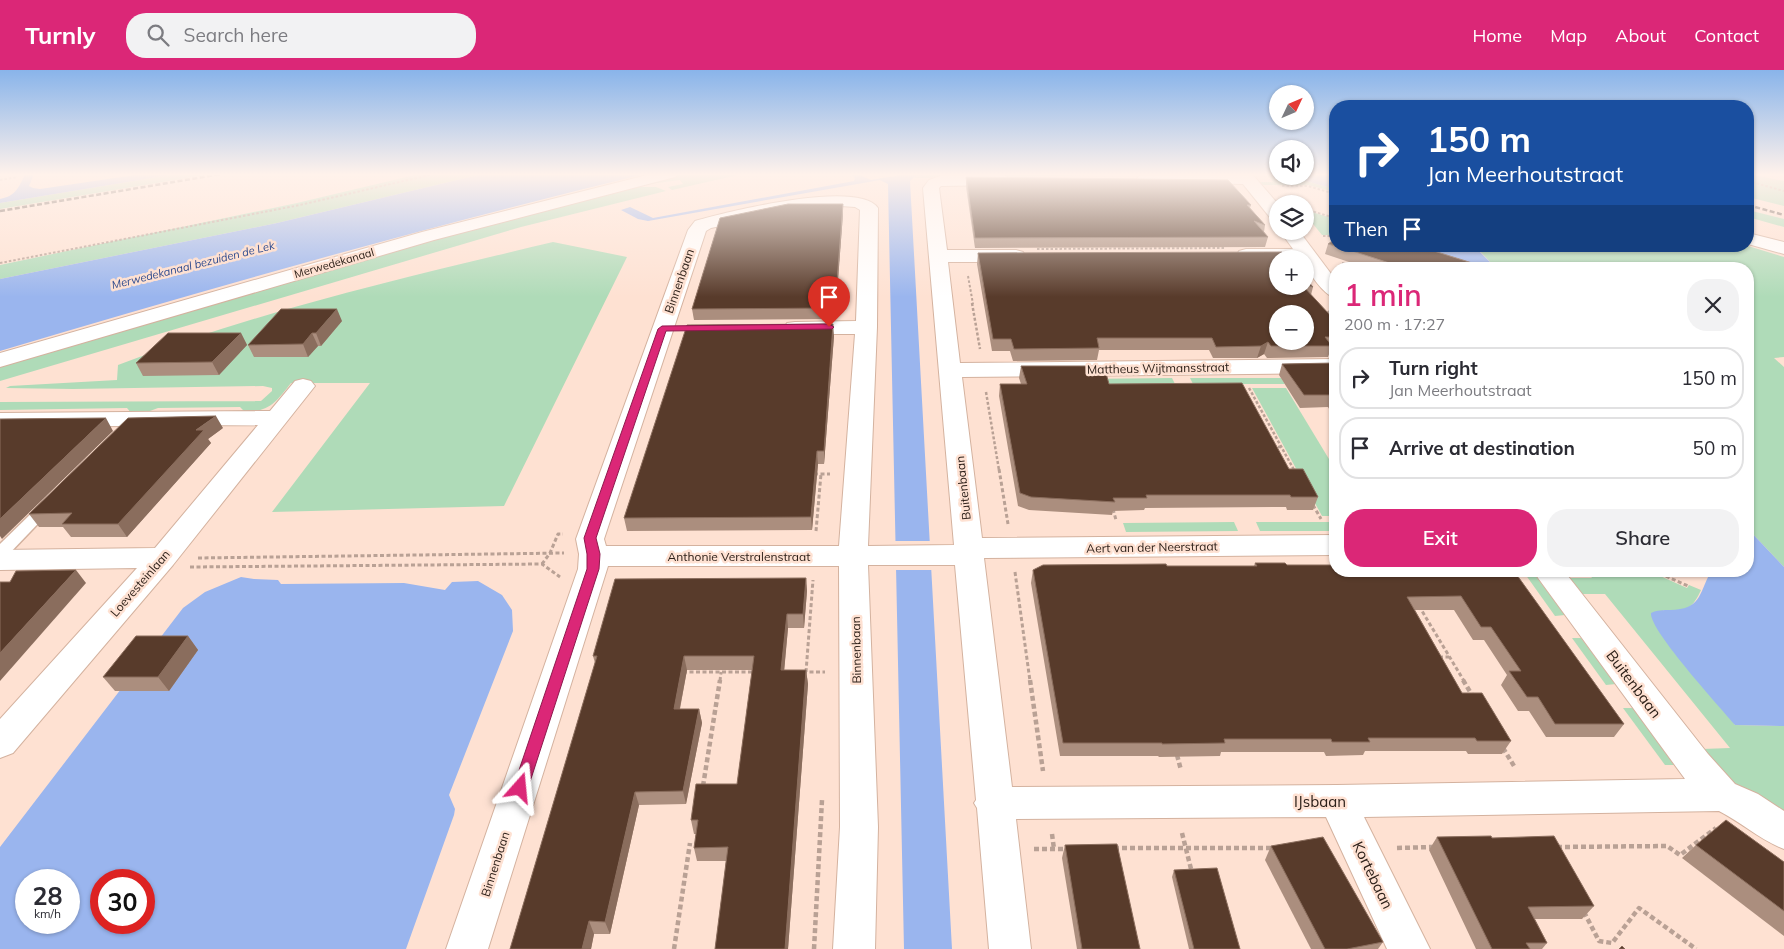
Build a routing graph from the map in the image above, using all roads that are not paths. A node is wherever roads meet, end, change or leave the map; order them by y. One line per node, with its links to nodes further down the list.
1 (510, 215): 19 (main road, Merwedekanaal)
2 (749, 215): 32 (main road, Binnenbaan)
3 (869, 215): 17 (main road, Binnenbaan)
4 (940, 215): 14 (main road, Buitenbaan)
5 (1754, 228): 6 (main road)
6 (1784, 237)
7 (1296, 240): 10 (main road)
8 (1754, 240): 9 (main road)
9 (1784, 248)
10 (1304, 250)
11 (1030, 252): 14 (main road)
12 (1227, 252): 13 (main road)
13 (1269, 254)
14 (953, 256): 21 (main road, Buitenbaan)
15 (1314, 263): 16 (main road)
16 (1329, 284)
17 (866, 327): 18 (main road); 29 (main road, Binnenbaan)
18 (771, 328)
19 (0, 360)
20 (1329, 366): 21 (main road, Mattheus Wijtmansstraat)
21 (951, 370): 28 (main road, Buitenbaan)
22 (302, 386): 23 (main road, Loevesteinlaan)
23 (276, 418): 24 (main road); 31 (main road, Loevesteinlaan)
24 (0, 420)
25 (61, 493): 27 (lane)
26 (1329, 545): 28 (main road, Aert van der Neerstraat)
27 (0, 553)
28 (960, 553): 29 (main road, Anthonie Verstralenstraat); 37 (main road, Buitenbaan)
29 (869, 556): 32 (main road, Anthonie Verstralenstraat); 40 (main road, Binnenbaan)
30 (0, 560): 31 (main road)
31 (158, 563): 34 (main road, Loevesteinlaan)
32 (591, 568): 39 (main road, Binnenbaan)
33 (1553, 577): 35 (main road, Buitenbaan)
34 (0, 743)
35 (1722, 795): 36 (main road, IJsbaan); 38 (main road, IJsbaan)
36 (1337, 800): 37 (main road, IJsbaan); 42 (main road, Kortebaan)
37 (993, 803): 41 (main road)
38 (1784, 832)
39 (467, 949)
40 (854, 949)
41 (1010, 949)
42 (1410, 949)

